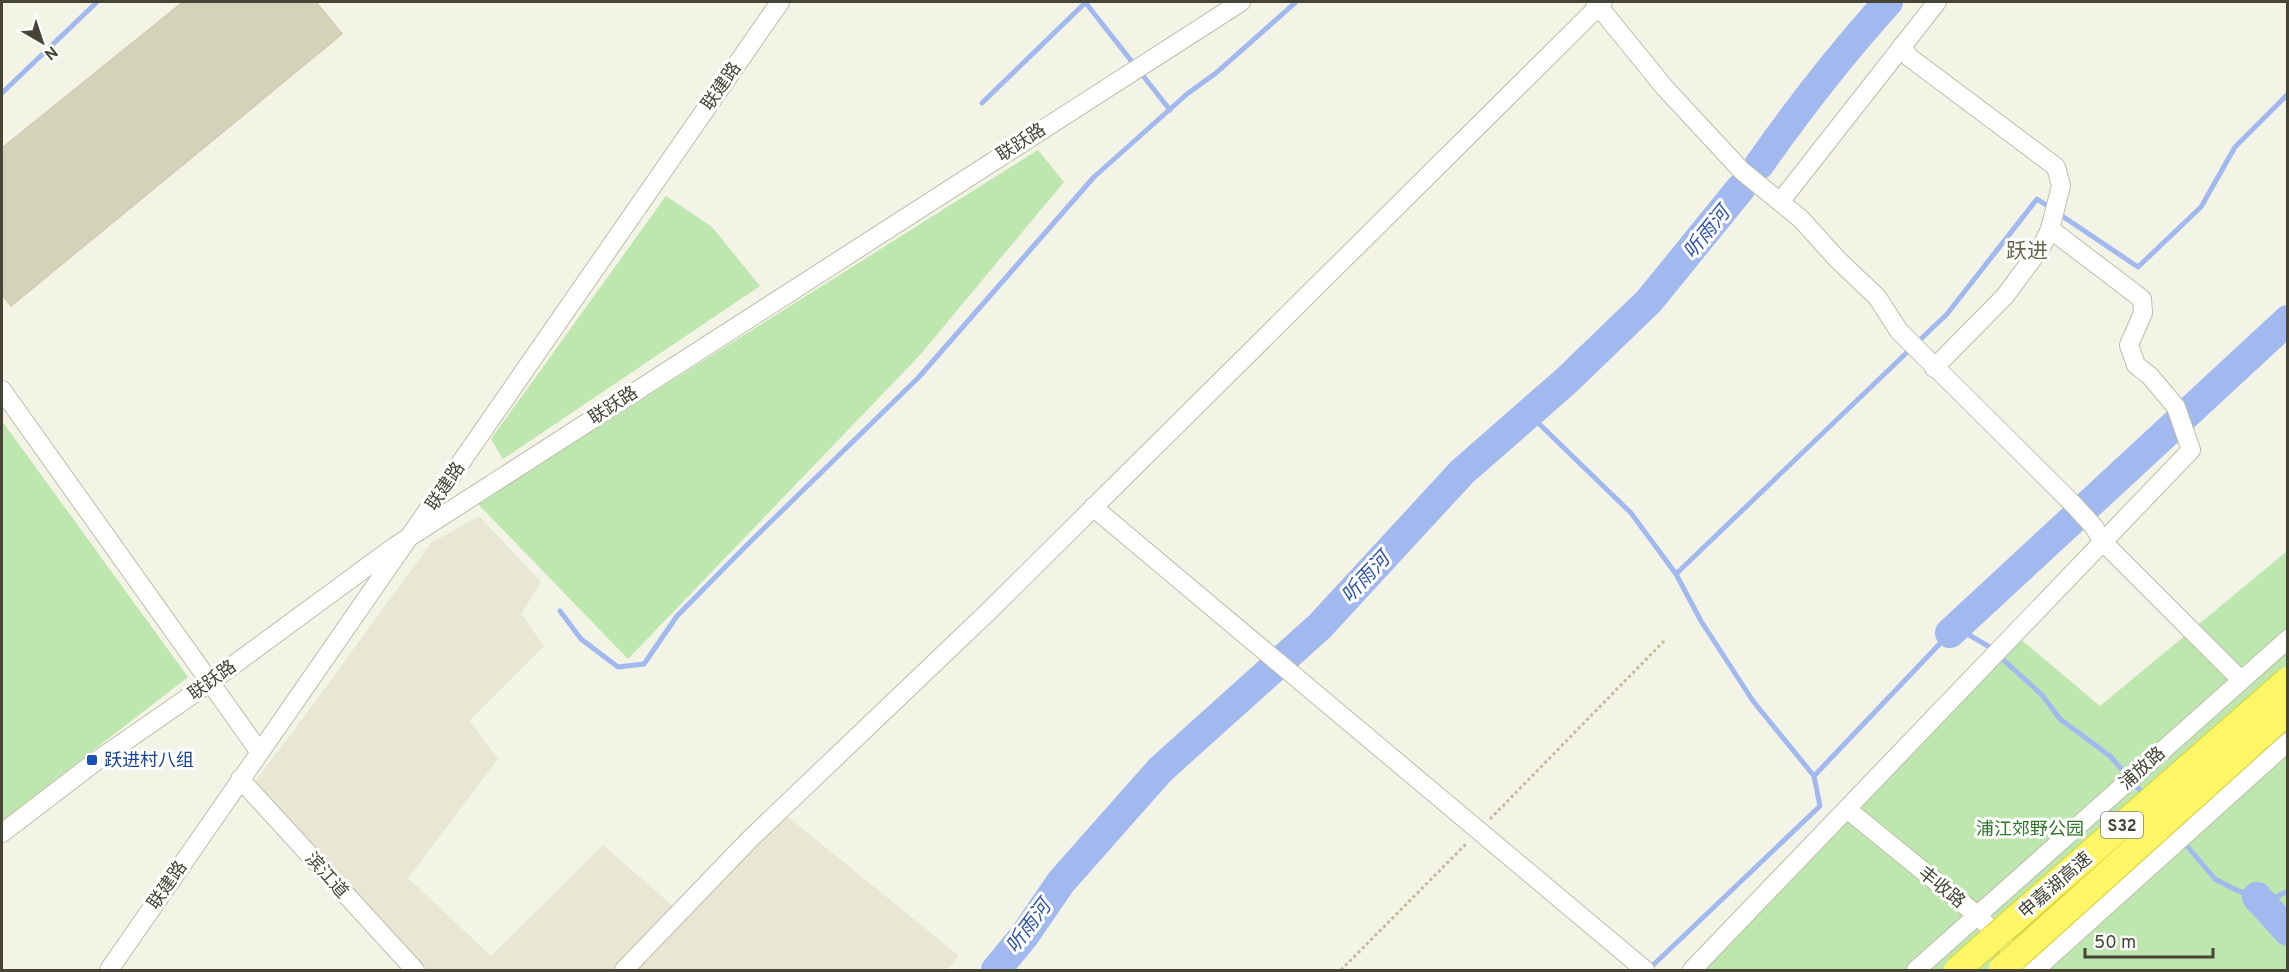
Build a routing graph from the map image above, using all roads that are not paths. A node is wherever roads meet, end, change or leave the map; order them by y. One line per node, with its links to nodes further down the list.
1 (780, 2): 12 (street, 联建路)
2 (1241, 2): 12 (street, 联跃路)
3 (1937, 2): 5 (street)
4 (1599, 3): 6 (street); 10 (street)
5 (1902, 46): 6 (street); 7 (street)
6 (1780, 202): 8 (street)
7 (2050, 229): 8 (street); 11 (street)
8 (1934, 368): 11 (street)
9 (2, 390): 16 (street)
10 (1094, 507): 26 (street); 27 (street)
11 (2098, 535): 14 (street); 21 (street)
12 (411, 536): 16 (street, 联跃路); 19 (street, 联建路)
13 (2288, 639): 14 (street, 浦放路)
14 (2241, 680): 23 (street, 浦放路)
15 (2288, 680): 30 (highway, 申嘉湖高速 / S32, bridge)
16 (209, 683): 19 (street); 22 (street, 联跃路)
17 (2288, 711): 31 (highway, 申嘉湖高速 / S32, bridge)
18 (2288, 742): 32 (street)
19 (259, 751): 20 (street, 联建路)
20 (240, 779): 24 (street, 联建路); 25 (street, 滨江道)
21 (1846, 809): 23 (street, 丰收路); 28 (street)
22 (2, 833)
23 (1977, 915): 29 (street, 浦放路); 32 (street, 丰收路)
24 (109, 970)
25 (415, 970)
26 (624, 970)
27 (1645, 970)
28 (1692, 970)
29 (1916, 970)
30 (1957, 970)
31 (2001, 970)
32 (2033, 970)

